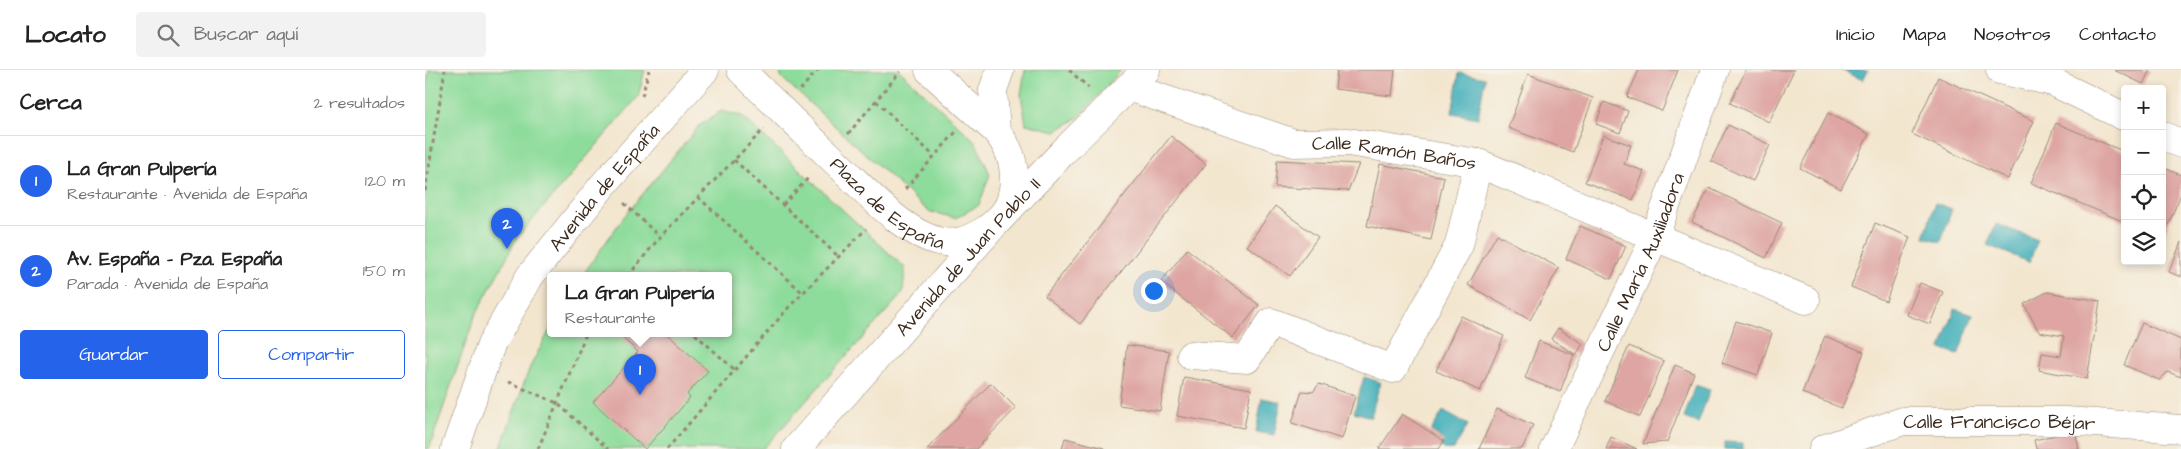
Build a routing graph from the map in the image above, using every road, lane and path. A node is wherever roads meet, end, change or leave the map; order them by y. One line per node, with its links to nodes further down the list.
1 (445, 70): 25 (path)
2 (705, 70): 11 (street, Avenida de España)
3 (741, 70): 13 (street, Plaza de España)
4 (818, 70): 13 (path)
5 (902, 70): 12 (path)
6 (929, 70): 16 (street, Plaza de España)
7 (1000, 70): 16 (street)
8 (1715, 70): 31 (street, Calle María Auxiliadora)
9 (2000, 70): 14 (street)
10 (1137, 79): 22 (street, Calle Ramón Baños); 29 (street, Avenida de Juan Pablo II)
11 (685, 81): 24 (street, Avenida de España)
12 (876, 101): 17 (path); 20 (path)
13 (782, 111): 21 (path); 28 (street, Plaza de España)
14 (2121, 115)
15 (959, 128): 20 (path)
16 (997, 131): 29 (street, Plaza de España)
17 (846, 136)
18 (2166, 137): 19 (street)
19 (2181, 144)
20 (934, 156): 28 (path)
21 (734, 160): 26 (path); 27 (path)
22 (1478, 163): 31 (street, Calle Ramón Baños); 38 (street)
23 (816, 169): 27 (path)
24 (604, 184): 30 (path); 40 (street, Avenida de España)
25 (425, 191)
26 (698, 196): 30 (path); 34 (path)
27 (783, 205): 32 (path)
28 (885, 209): 29 (street, Plaza de España); 32 (path)
29 (994, 225): 47 (street, Avenida de Juan Pablo II)
30 (660, 237): 33 (path)
31 (1655, 239): 35 (street, Calle Ramón Baños); 48 (street, Calle María Auxiliadora)
32 (839, 256): 34 (path)
33 (633, 272)
34 (803, 293): 39 (path)
35 (1805, 300)
36 (585, 337): 41 (path)
37 (698, 337): 39 (path)
38 (1191, 354)
39 (735, 370): 46 (path)
40 (482, 371): 41 (path); 43 (street, Avenida de España)
41 (557, 403): 44 (path); 45 (path)
42 (2181, 429): 49 (street, Calle Francisco Béjar)
43 (455, 449)
44 (538, 449)
45 (608, 449)
46 (667, 449)
47 (796, 449)
48 (1554, 449)
49 (1823, 449)

